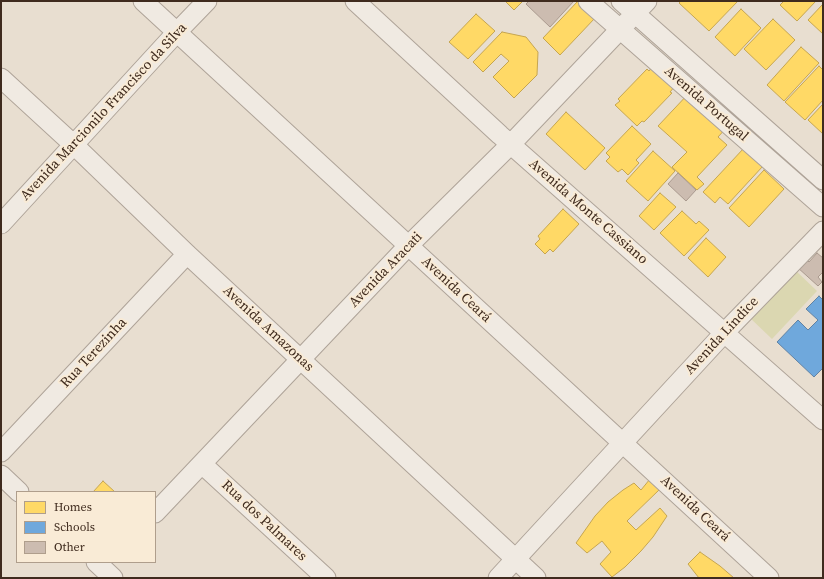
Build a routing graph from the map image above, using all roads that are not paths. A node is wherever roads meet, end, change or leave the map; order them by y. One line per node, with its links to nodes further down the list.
1 (143, 1): 8 (street, Avenida Ceará)
2 (207, 1): 8 (street, Avenida Marcionilo Francisco da Silva)
3 (355, 1): 10 (street, Avenida Monte Cassiano)
4 (588, 1): 7 (street, Avenida Portugal)
5 (621, 1): 6 (street, Avenida Portugal)
6 (641, 7): 7 (street, Avenida Aracati); 12 (street, Avenida Portugal)
7 (620, 29): 10 (street, Avenida Aracati); 13 (street, Avenida Portugal)
8 (177, 32): 11 (street, Avenida Marcionilo Francisco da Silva); 16 (street, Avenida Ceará)
9 (1, 78): 11 (street, Avenida Amazonas)
10 (510, 144): 16 (street, Avenida Aracati); 18 (street, Avenida Monte Cassiano)
11 (74, 145): 14 (street, Avenida Marcionilo Francisco da Silva); 17 (street, Avenida Amazonas)
12 (823, 180)
13 (823, 207)
14 (1, 224)
15 (823, 231): 18 (street, Avenida Lindice)
16 (408, 246): 19 (street, Avenida Aracati); 21 (street, Avenida Ceará)
17 (187, 254): 19 (street, Avenida Amazonas); 22 (street, Rua Terezinha)
18 (725, 332): 20 (street, Avenida Monte Cassiano); 21 (street, Avenida Lindice)
19 (301, 358): 23 (street, Avenida Aracati); 27 (street, Avenida Amazonas)
20 (823, 420)
21 (623, 443): 27 (street, Avenida Lindice); 31 (street, Avenida Ceará)
22 (1, 452)
23 (202, 464): 26 (street, Avenida Aracati); 28 (street, Rua dos Palmares)
24 (1, 475): 25 (street)
25 (18, 491)
26 (156, 512)
27 (516, 559): 29 (street, Avenida Lindice); 30 (street, Avenida Amazonas)
28 (326, 578)
29 (498, 578)
30 (536, 578)
31 (769, 578)

